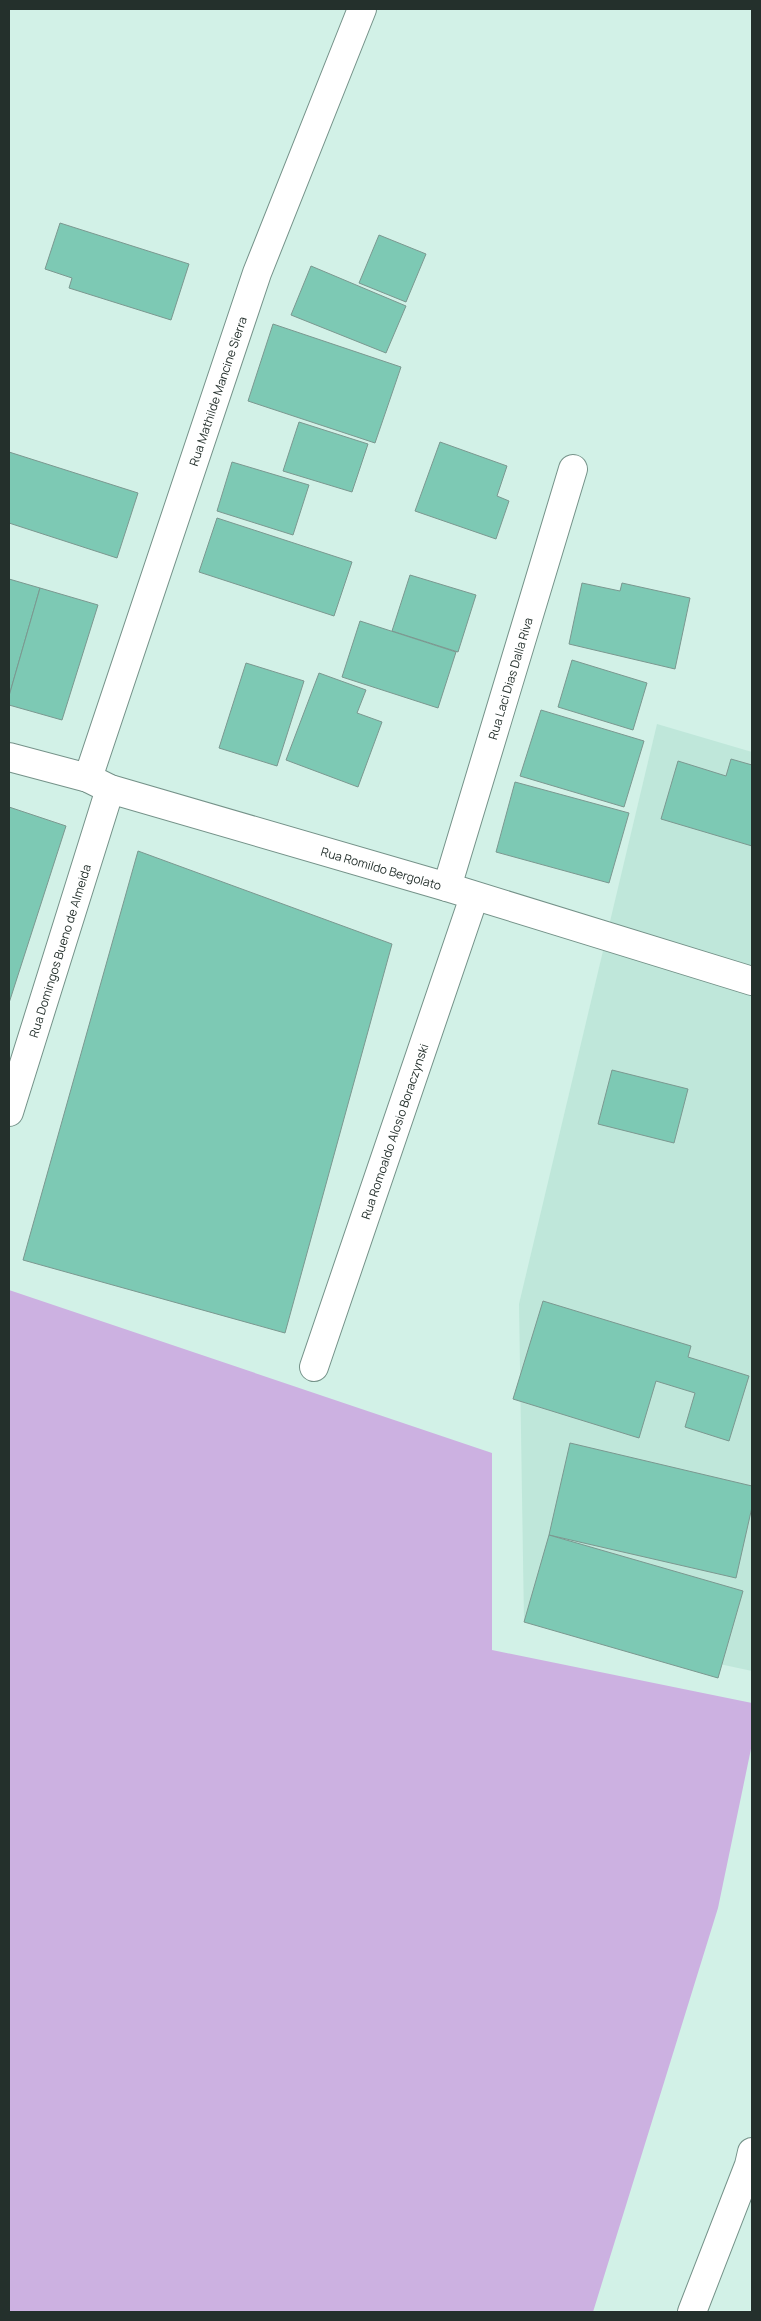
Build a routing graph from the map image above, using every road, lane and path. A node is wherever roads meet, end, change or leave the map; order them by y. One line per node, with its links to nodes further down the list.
1 (362, 9): 4 (street, Rua Mathilde Mancine Sierra)
2 (572, 469): 5 (street, Rua Laci Dias Dalla Riva)
3 (9, 756): 4 (street, Rua Romildo Bergolato)
4 (99, 784): 5 (street, Rua Romildo Bergolato); 8 (street, Rua Domingos Bueno de Almeida)
5 (447, 887): 6 (street, Rua Romildo Bergolato)
6 (474, 897): 7 (street, Rua Romildo Bergolato); 9 (street, Rua Romoaldo Alosio Boraczynski)
7 (752, 980)
8 (9, 1112)
9 (314, 1367)
10 (752, 2152): 11 (street)
11 (692, 2312)

